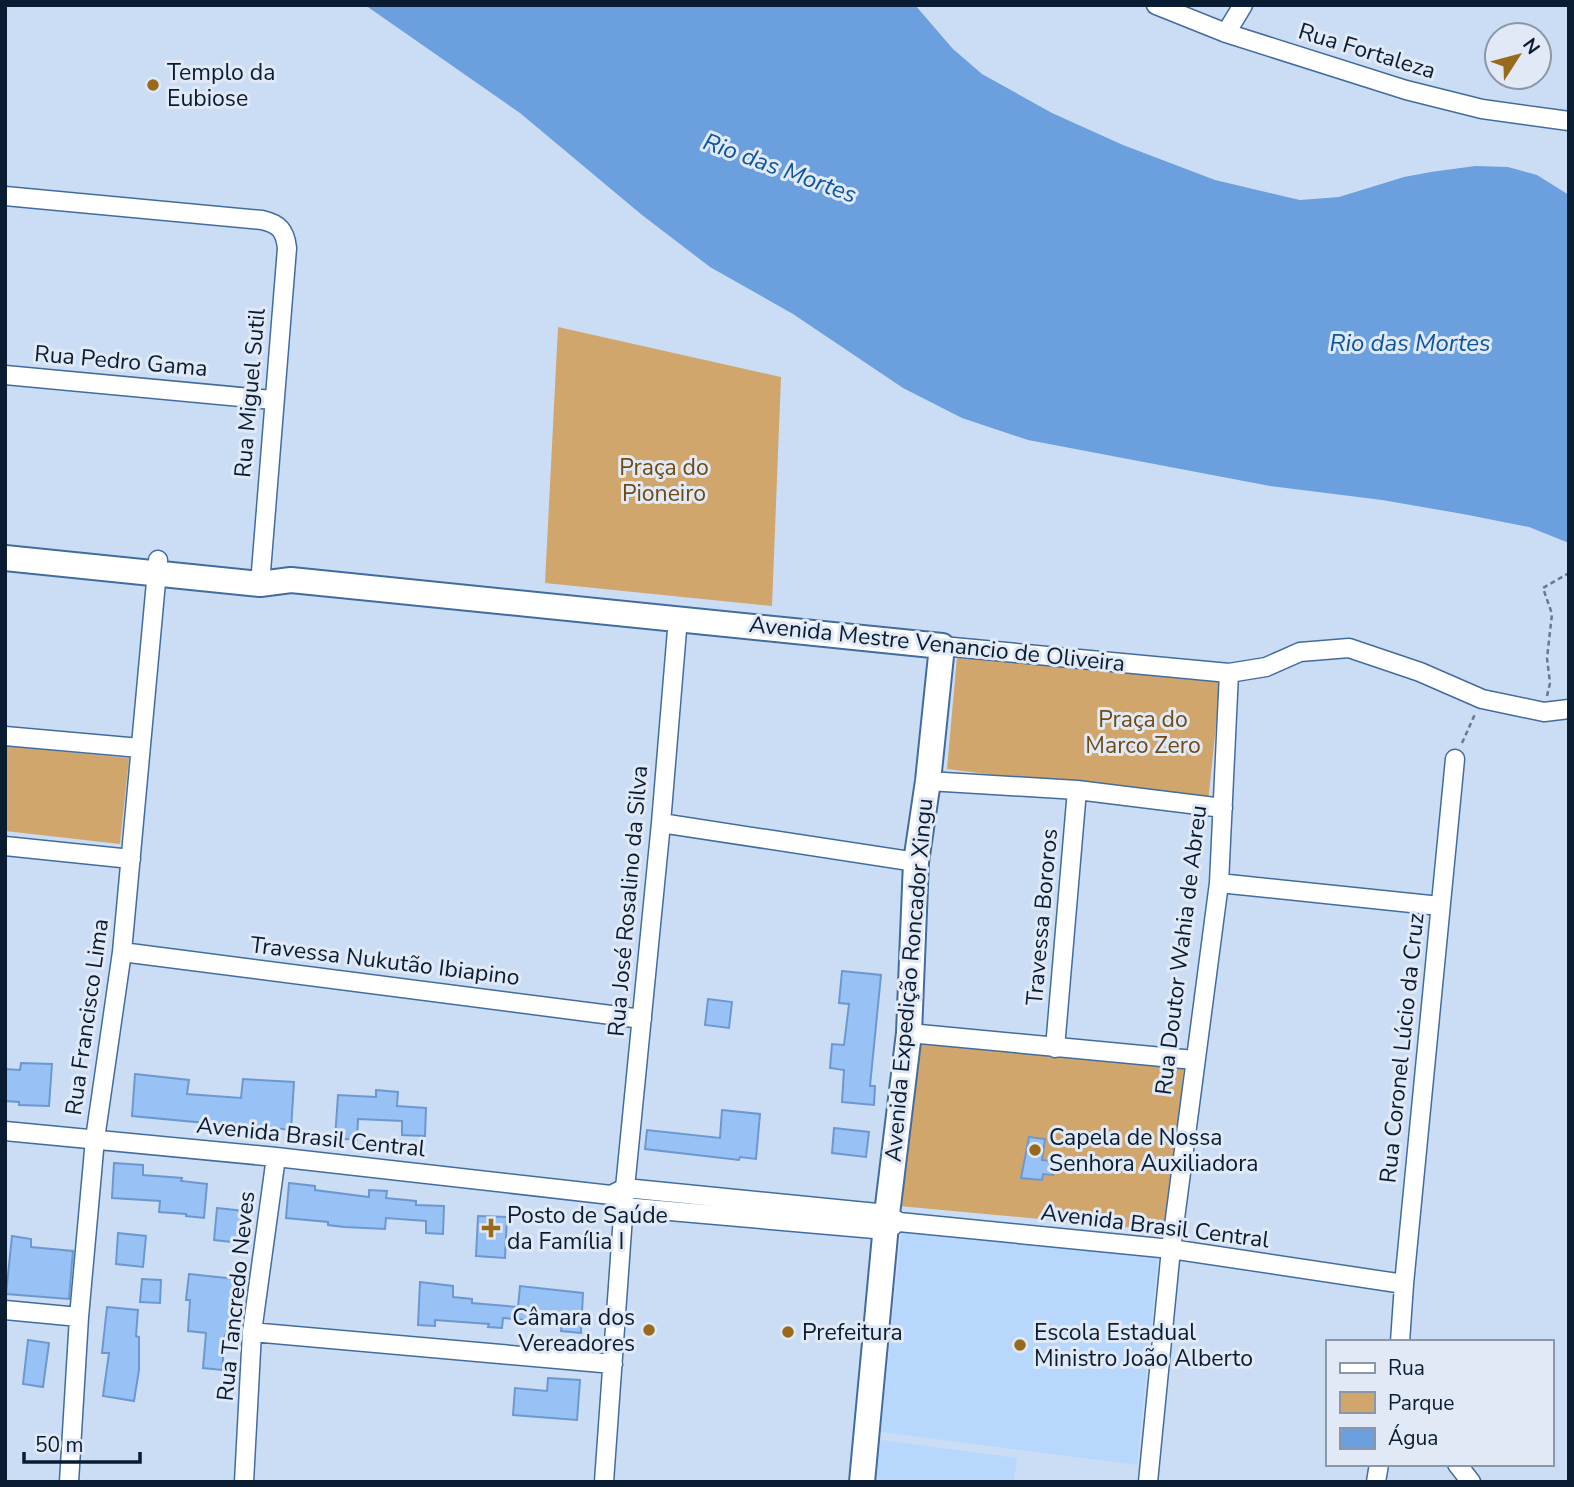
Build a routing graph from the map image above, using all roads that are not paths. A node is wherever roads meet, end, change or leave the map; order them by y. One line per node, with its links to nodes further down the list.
1 (1156, 5): 3 (street, Rua Fortaleza)
2 (1242, 5): 3 (street)
3 (1226, 33): 4 (street, Rua Fortaleza)
4 (1569, 121)
5 (5, 196): 7 (street, Rua Miguel Sutil)
6 (5, 375): 7 (street, Rua Pedro Gama)
7 (273, 400): 11 (street, Rua Miguel Sutil)
8 (5, 544): 10 (street, Avenida Mestre Venancio de Oliveira)
9 (5, 558): 10 (street, Avenida Mestre Venancio de Oliveira)
10 (157, 567): 11 (street, Avenida Mestre Venancio de Oliveira); 17 (street, Rua Francisco Lima)
11 (261, 577): 12 (street, Avenida Mestre Venancio de Oliveira)
12 (678, 618): 13 (street, Avenida Mestre Venancio de Oliveira); 22 (street, Rua José Rosalino da Silva)
13 (942, 646): 14 (street, Avenida Mestre Venancio de Oliveira); 19 (street, Avenida Expedição Roncador Xingu)
14 (1229, 673): 15 (street, Avenida Mestre Venancio de Oliveira); 21 (street, Rua Doutor Wahia de Abreu)
15 (1569, 709)
16 (5, 736): 17 (street)
17 (140, 748): 24 (street, Rua Francisco Lima)
18 (1455, 759): 27 (street, Rua Coronel Lúcio da Cruz)
19 (928, 780): 20 (street); 25 (street, Avenida Expedição Roncador Xingu)
20 (1077, 790): 21 (street); 31 (street, Travessa Bororos)
21 (1223, 808): 26 (street, Rua Doutor Wahia de Abreu)
22 (661, 823): 25 (street); 29 (street, Rua José Rosalino da Silva)
23 (5, 846): 24 (street)
24 (131, 859): 28 (street, Rua Francisco Lima)
25 (916, 862): 30 (street, Avenida Expedição Roncador Xingu)
26 (1219, 883): 27 (street); 32 (street, Rua Doutor Wahia de Abreu)
27 (1440, 906): 39 (street, Rua Coronel Lúcio da Cruz)
28 (122, 952): 29 (street, Travessa Nukutão Ibiapino); 34 (street, Rua Francisco Lima)
29 (642, 1019): 36 (street, Rua José Rosalino da Silva)
30 (909, 1033): 31 (street); 37 (street, Avenida Expedição Roncador Xingu)
31 (1055, 1048): 32 (street)
32 (1194, 1060): 38 (street, Rua Doutor Wahia de Abreu)
33 (5, 1131): 34 (street, Avenida Brasil Central)
34 (95, 1139): 35 (street, Avenida Brasil Central); 41 (street, Rua Francisco Lima)
35 (276, 1157): 36 (street, Avenida Brasil Central); 42 (street, Rua Tancredo Neves)
36 (620, 1197): 37 (street, Avenida Brasil Central); 44 (street, Rua José Rosalino da Silva)
37 (890, 1222): 38 (street, Avenida Brasil Central); 49 (street, Avenida Expedição Roncador Xingu)
38 (1171, 1249): 39 (street, Avenida Brasil Central); 50 (street, Rua Doutor Wahia de Abreu)
39 (1404, 1284): 43 (street, Rua Coronel Lúcio da Cruz)
40 (5, 1310): 41 (street)
41 (79, 1317): 46 (street, Rua Francisco Lima)
42 (252, 1332): 44 (street); 47 (street, Rua Tancredo Neves)
43 (1400, 1340)
44 (613, 1364): 48 (street, Rua José Rosalino da Silva)
45 (1459, 1466): 51 (street)
46 (69, 1482)
47 (244, 1482)
48 (604, 1482)
49 (862, 1482)
50 (1148, 1482)
51 (1471, 1482)

